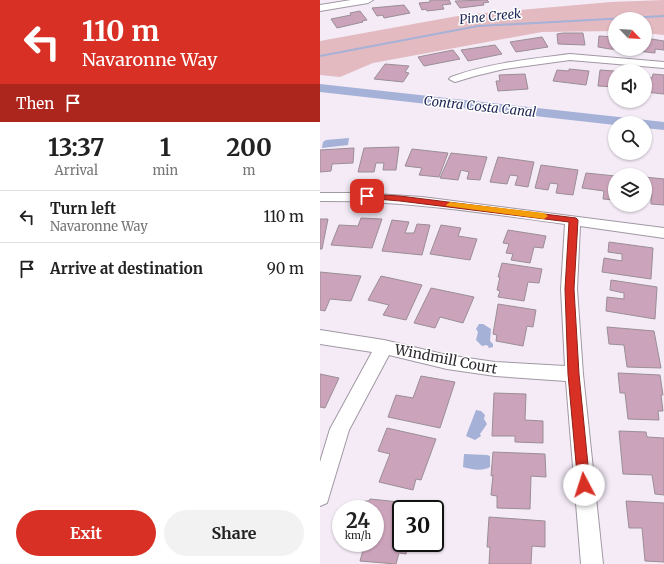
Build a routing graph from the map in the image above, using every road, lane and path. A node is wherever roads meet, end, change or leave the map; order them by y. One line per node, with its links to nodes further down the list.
1 (368, 0): 2 (street)
2 (320, 8)
3 (664, 64): 4 (street)
4 (455, 79)
5 (320, 197): 6 (street)
6 (573, 220): 7 (street); 10 (street)
7 (664, 232)
8 (320, 337): 9 (street, Windmill Court)
9 (384, 347): 10 (street, Windmill Court); 11 (street)
10 (574, 374): 12 (street)
11 (320, 496)
12 (592, 564)

